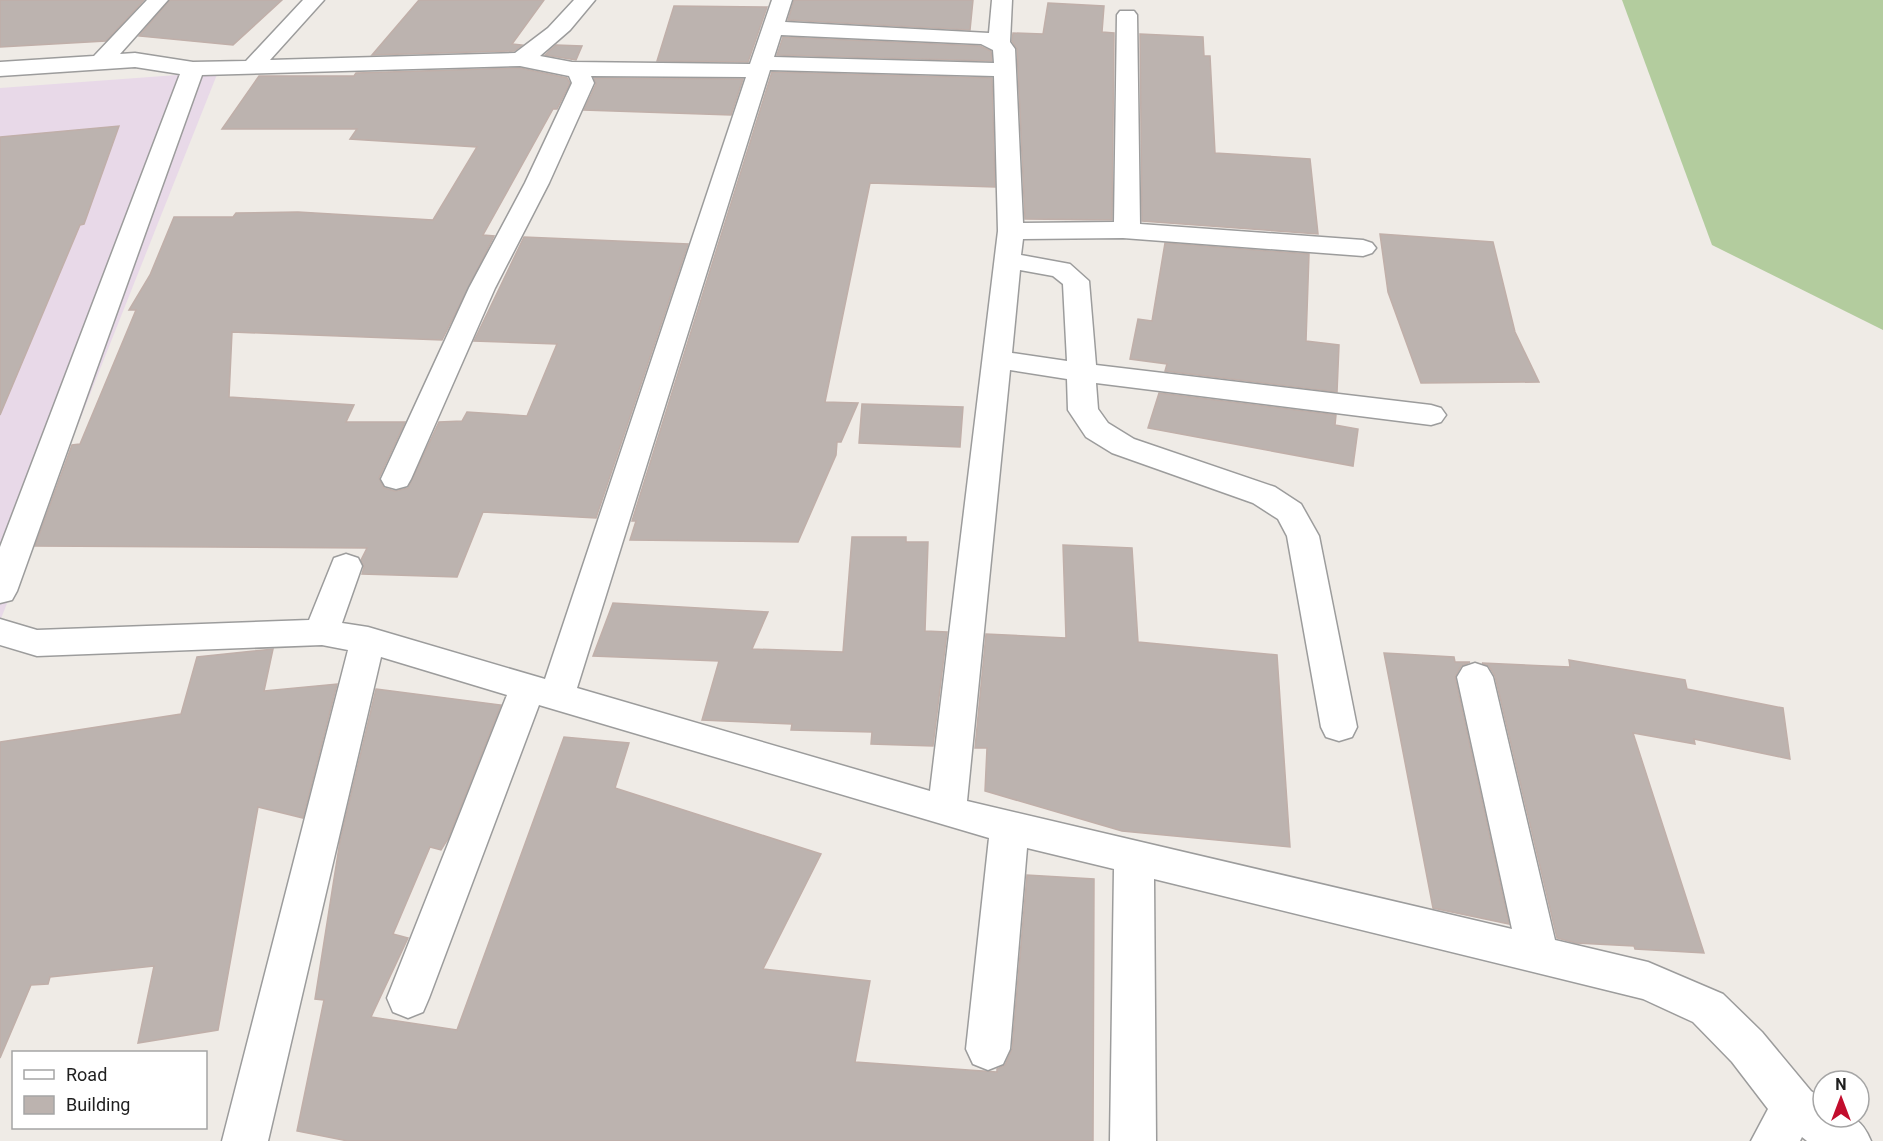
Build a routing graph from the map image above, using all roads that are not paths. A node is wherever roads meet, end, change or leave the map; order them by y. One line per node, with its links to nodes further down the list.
1 (158, 0): 10 (street)
2 (314, 0): 11 (street)
3 (585, 0): 9 (street)
4 (782, 0): 7 (street)
5 (1002, 0): 8 (street)
6 (1127, 15): 16 (street)
7 (773, 28): 8 (street); 12 (street)
8 (1002, 56): 12 (street); 17 (street)
9 (520, 59): 11 (street); 15 (street)
10 (102, 62): 13 (street); 14 (street)
11 (252, 67): 14 (street)
12 (760, 67): 15 (street); 29 (street)
13 (0, 69)
14 (193, 69): 24 (street)
15 (568, 69): 22 (street)
16 (1123, 230): 17 (street); 18 (street)
17 (1008, 246): 19 (street); 20 (street)
18 (1363, 248)
19 (996, 359): 20 (street); 31 (street)
20 (1082, 372): 21 (street); 30 (street)
21 (1431, 415)
22 (396, 479)
23 (346, 566): 26 (street)
24 (0, 591)
25 (0, 632): 26 (street)
26 (322, 632): 27 (street)
27 (368, 640): 29 (street); 38 (street)
28 (1475, 677): 34 (street)
29 (543, 691): 31 (street); 35 (street)
30 (1339, 728)
31 (947, 812): 32 (street)
32 (1010, 828): 33 (street); 36 (street)
33 (1134, 859): 34 (street); 39 (street)
34 (1538, 955): 37 (street)
35 (408, 998)
36 (988, 1049)
37 (1785, 1124): 40 (street)
38 (247, 1141)
39 (1133, 1141)
40 (1848, 1141)

